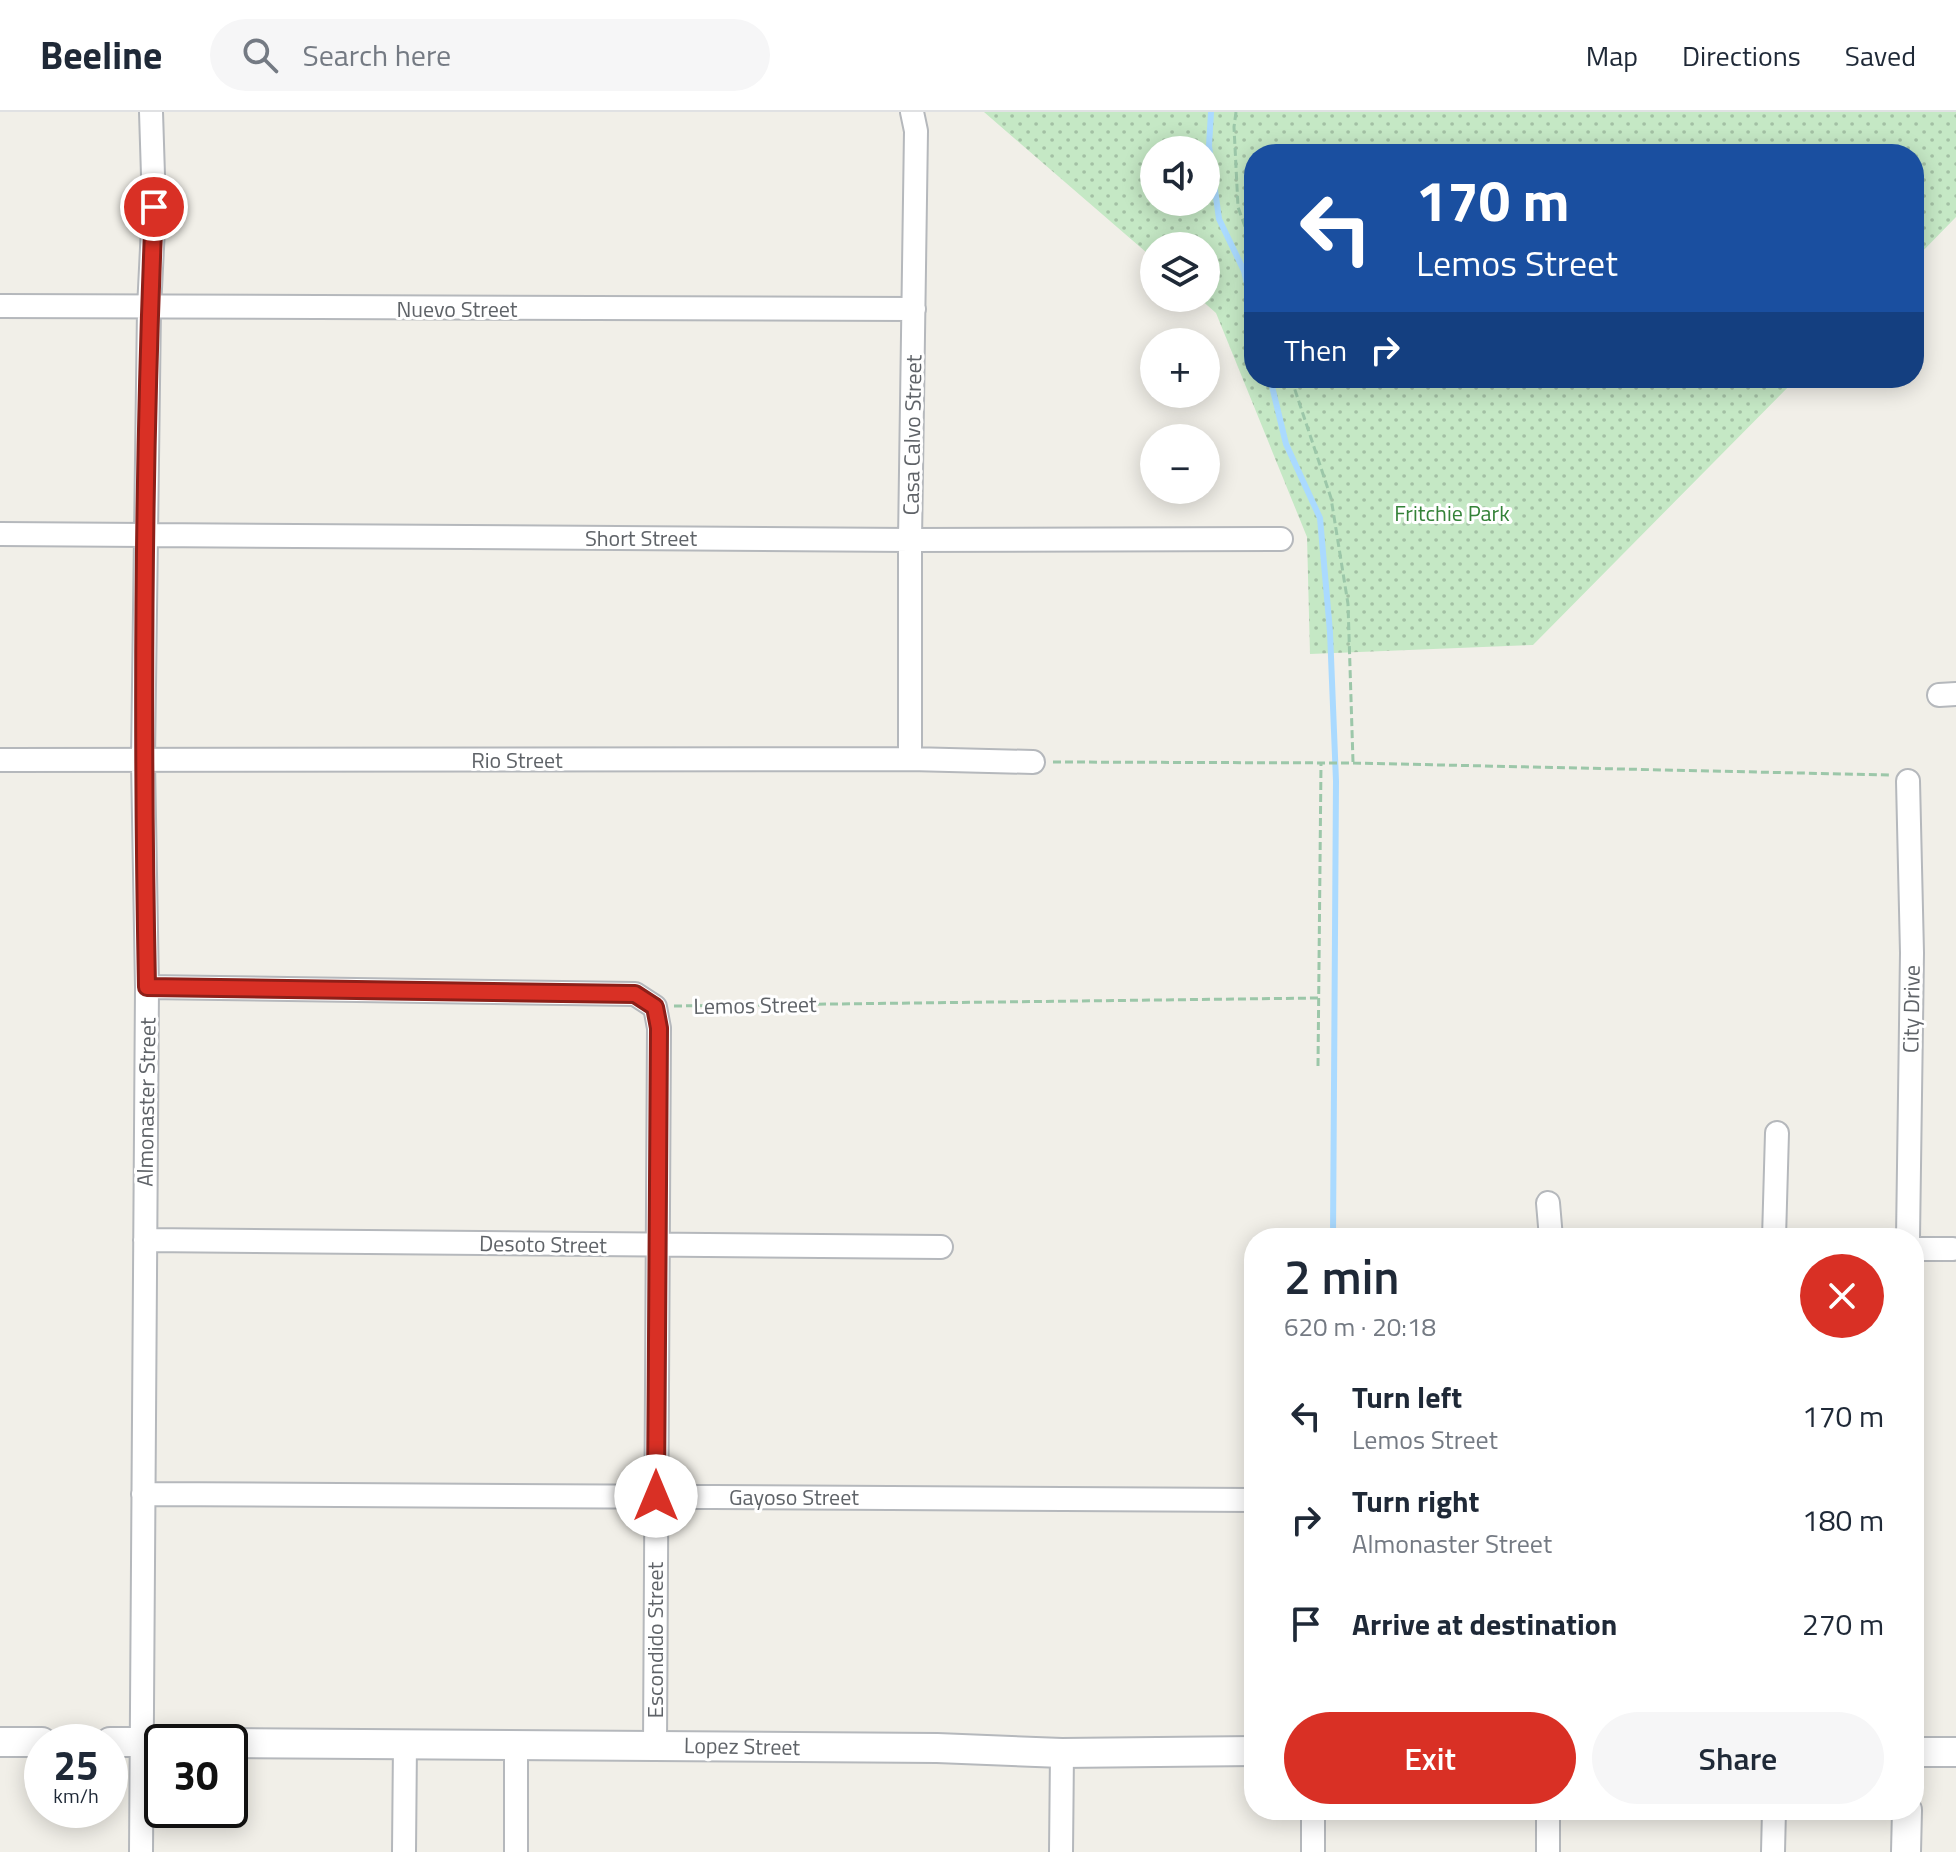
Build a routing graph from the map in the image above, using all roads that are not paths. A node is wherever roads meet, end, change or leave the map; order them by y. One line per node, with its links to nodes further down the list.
1 (151, 112): 4 (street, Almonaster Street)
2 (912, 112): 5 (street, Casa Calvo Street)
3 (0, 306): 4 (street, Nuevo Street)
4 (149, 309): 5 (street, Nuevo Street); 7 (street, Almonaster Street)
5 (914, 309): 9 (street, Casa Calvo Street)
6 (0, 534): 7 (street, Short Street)
7 (145, 535): 9 (street, Short Street); 12 (street, Almonaster Street)
8 (1281, 539): 9 (street, Short Street)
9 (910, 540): 10 (street, Casa Calvo Street)
10 (910, 759): 12 (street, Rio Street); 13 (street, Rio Street)
11 (0, 760): 12 (street, Rio Street)
12 (143, 761): 15 (street, Almonaster Street)
13 (1033, 762)
14 (1908, 781): 20 (street, City Drive)
15 (147, 987): 21 (street, Almonaster Street); 22 (street, Escondido Street)
16 (1777, 1133): 19 (street)
17 (1548, 1203): 18 (street)
18 (1550, 1228)
19 (1774, 1228)
20 (1908, 1228)
21 (145, 1240): 22 (street, Desoto Street); 26 (street, Almonaster Street)
22 (657, 1245): 23 (street, Desoto Street); 27 (street, Escondido Street)
23 (941, 1247)
24 (1924, 1249): 25 (street)
25 (1953, 1249)
26 (143, 1494): 27 (street, Gayoso Street); 29 (street, Almonaster Street)
27 (656, 1496): 28 (street, Gayoso Street); 35 (street, Escondido Street)
28 (1244, 1500)
29 (151, 1724)
30 (0, 1742): 31 (street)
31 (24, 1742)
32 (248, 1743): 33 (street, Lopez Street)
33 (405, 1743): 34 (street, Lopez Street); 46 (street)
34 (516, 1744): 35 (street, Lopez Street); 47 (street)
35 (655, 1745): 39 (street, Lopez Street)
36 (1244, 1751): 39 (street, Lopez Street)
37 (1924, 1752): 38 (street)
38 (1956, 1752)
39 (1062, 1753): 48 (street)
40 (1313, 1820): 49 (street)
41 (1548, 1820): 50 (street)
42 (1774, 1820): 51 (street)
43 (1907, 1820): 52 (street)
44 (144, 1822): 45 (street, Almonaster Street)
45 (141, 1852)
46 (404, 1852)
47 (516, 1852)
48 (1061, 1852)
49 (1313, 1852)
50 (1548, 1852)
51 (1773, 1852)
52 (1906, 1852)

